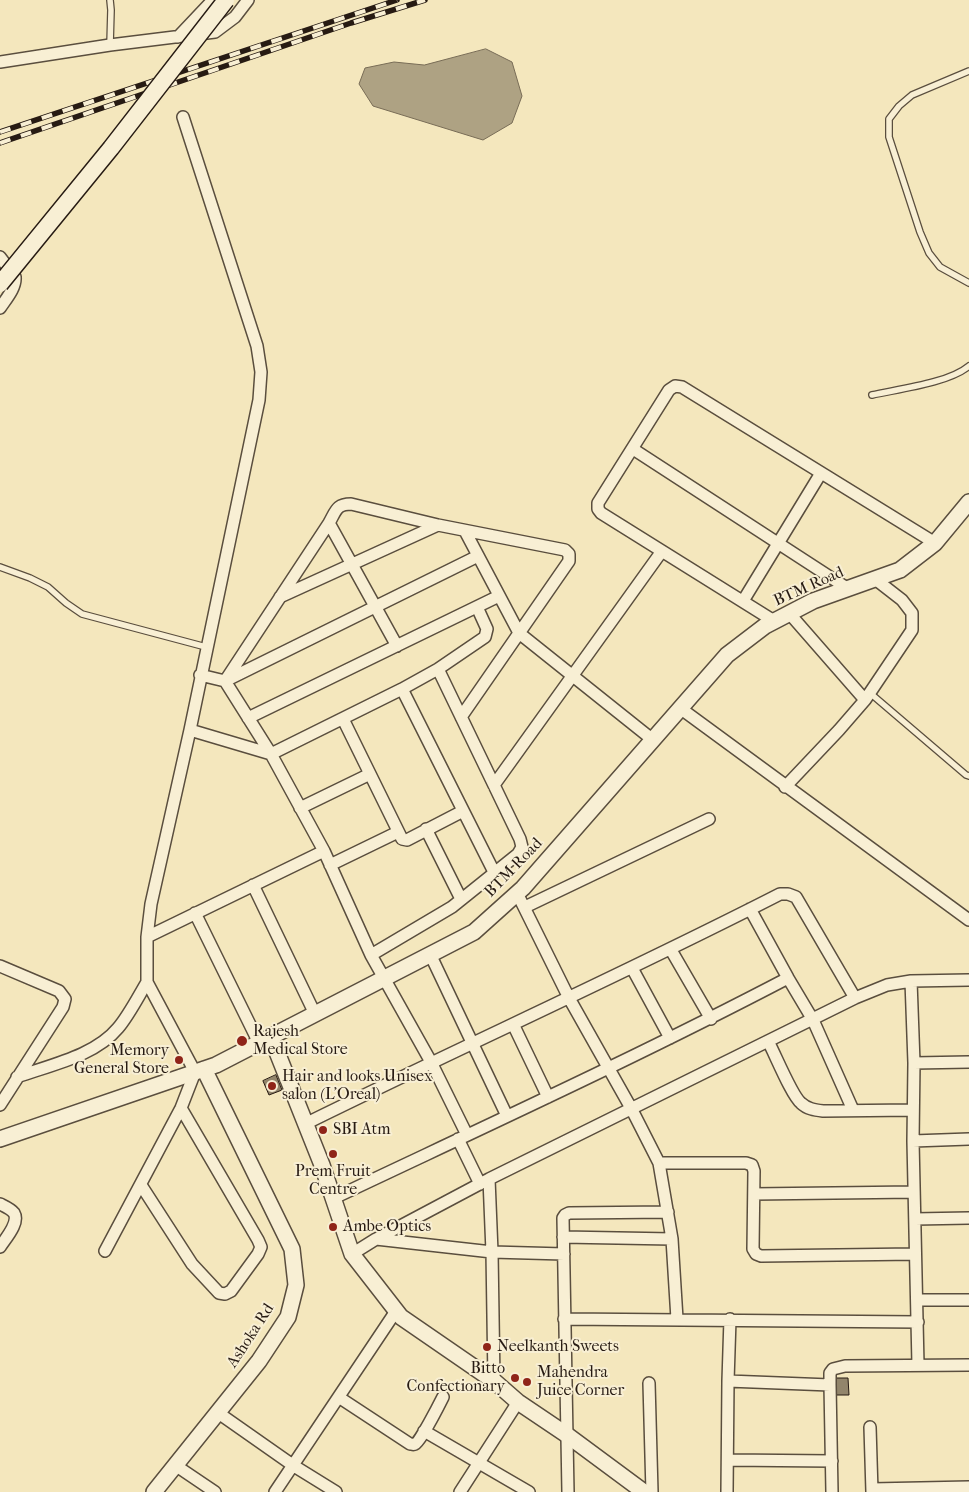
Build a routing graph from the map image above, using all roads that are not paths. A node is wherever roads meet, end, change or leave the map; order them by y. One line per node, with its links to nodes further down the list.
1 (110, 0): 6 (lane)
2 (213, 0): 5 (street)
3 (226, 0): 12 (main road, bridge)
4 (248, 0): 5 (street)
5 (178, 37): 6 (street)
6 (110, 44): 7 (street)
7 (0, 62)
8 (969, 71): 11 (lane)
9 (184, 118): 39 (street)
10 (0, 256): 13 (street)
11 (969, 283)
12 (0, 284)
13 (0, 308)
14 (969, 366): 15 (lane)
15 (872, 395)
16 (633, 449): 17 (street); 23 (street); 24 (street)
17 (821, 473): 22 (street); 23 (street)
18 (969, 502): 22 (street, BTM Road)
19 (329, 523): 20 (street); 26 (street); 31 (street)
20 (438, 525): 21 (street); 26 (street)
21 (465, 531): 25 (street); 37 (street)
22 (935, 543): 28 (street, BTM Road)
23 (778, 544): 29 (street); 32 (street)
24 (662, 551): 32 (street); 42 (street)
25 (478, 556): 30 (street); 33 (street)
26 (352, 565): 31 (street); 33 (street)
27 (0, 567): 39 (lane)
28 (875, 579): 29 (street, BTM Road); 45 (street)
29 (847, 588): 35 (street, BTM Road)
30 (499, 596): 34 (street); 37 (street)
31 (280, 597): 43 (street)
32 (743, 601): 36 (street)
33 (376, 607): 38 (street); 43 (street)
34 (477, 607): 38 (street); 40 (street)
35 (789, 613): 36 (street, BTM Road); 45 (street)
36 (774, 621): 46 (street, BTM Road)
37 (519, 634): 42 (street); 47 (street)
38 (397, 646): 48 (street)
39 (206, 647): 41 (street)
40 (438, 669): 44 (street); 47 (street)
41 (200, 676): 43 (street); 50 (street)
42 (572, 676): 51 (street); 55 (street)
43 (225, 681): 48 (street)
44 (402, 689): 49 (street); 58 (street)
45 (867, 696): 54 (lane); 56 (street)
46 (680, 708): 51 (street, BTM Road); 56 (street)
47 (461, 717): 55 (street)
48 (248, 718): 52 (street)
49 (343, 719): 52 (street); 53 (street)
50 (190, 730): 52 (street); 72 (street)
51 (653, 740): 66 (street, BTM Road)
52 (270, 754): 57 (street)
53 (370, 774): 57 (street); 61 (street)
54 (969, 776)
55 (494, 785): 64 (street)
56 (785, 787): 71 (street)
57 (300, 808): 62 (street)
58 (463, 811): 60 (street); 64 (street)
59 (709, 819): 68 (street)
60 (426, 829): 61 (street); 67 (street)
61 (398, 832): 63 (street)
62 (324, 851): 63 (street); 65 (street)
63 (330, 865): 75 (street)
64 (494, 872): 67 (street)
65 (253, 885): 70 (street); 85 (street)
66 (517, 893): 68 (street); 74 (street, BTM Road)
67 (461, 899): 75 (street)
68 (525, 907): 83 (street)
69 (750, 909): 73 (street); 79 (street); 84 (street)
70 (195, 913): 72 (street); 90 (street)
71 (969, 920)
72 (147, 937): 82 (street)
73 (671, 950): 77 (street); 86 (street)
74 (430, 954): 78 (street, BTM Road); 92 (street)
75 (371, 955): 78 (street)
76 (0, 966): 98 (street)
77 (632, 968): 83 (street); 89 (street)
78 (385, 978): 85 (street, BTM Road); 93 (street)
79 (788, 978): 86 (street); 87 (street)
80 (969, 980): 81 (street)
81 (911, 981): 84 (street); 95 (street)
82 (147, 982): 97 (street); 98 (street)
83 (569, 998): 88 (street); 96 (street)
84 (855, 998): 87 (street)
85 (315, 1014): 90 (street, BTM Road)
86 (711, 1018): 89 (street)
87 (813, 1020): 91 (street); 103 (street)
88 (513, 1024): 92 (street); 99 (street)
89 (670, 1038): 96 (street)
90 (265, 1040): 97 (street, BTM Road); 106 (street)
91 (768, 1041): 102 (street); 103 (street)
92 (472, 1043): 93 (street); 105 (street)
93 (431, 1062): 106 (street); 107 (street)
94 (969, 1062): 95 (street)
95 (914, 1064): 104 (street)
96 (608, 1069): 99 (street); 102 (street)
97 (199, 1071): 101 (street); 108 (street, BTM Road); 146 (street, Ashoka Rd)
98 (17, 1077): 100 (street)
99 (548, 1097): 105 (street)
100 (0, 1105)
101 (181, 1108): 113 (street); 113 (street)
102 (631, 1108): 111 (street); 112 (street)
103 (853, 1110): 104 (street)
104 (913, 1110): 110 (street)
105 (507, 1116): 107 (street)
106 (305, 1124): 116 (street)
107 (462, 1137): 112 (street); 116 (street)
108 (0, 1139)
109 (969, 1139): 110 (street)
110 (913, 1141): 114 (street)
111 (659, 1163): 115 (street); 118 (street)
112 (484, 1182): 122 (street); 126 (street)
113 (141, 1185): 125 (street)
114 (914, 1192): 115 (street); 120 (street)
115 (754, 1194): 129 (street)
116 (334, 1198): 127 (street)
117 (0, 1204): 124 (street)
118 (668, 1212): 121 (street); 123 (street)
119 (969, 1218): 120 (street)
120 (915, 1219): 129 (street)
121 (563, 1237): 123 (street); 128 (street)
122 (376, 1239): 126 (street); 127 (street)
123 (672, 1239): 134 (street)
124 (0, 1247)
125 (105, 1251)
126 (492, 1252): 128 (street); 139 (street)
127 (352, 1254): 132 (street)
128 (564, 1254): 133 (street)
129 (915, 1254): 130 (street)
130 (917, 1300): 131 (street); 136 (street)
131 (969, 1300)
132 (396, 1311): 139 (street); 144 (street)
133 (564, 1318): 134 (street); 149 (street)
134 (677, 1319): 135 (street)
135 (730, 1319): 136 (street); 140 (street)
136 (918, 1322): 137 (street)
137 (918, 1365): 138 (street); 142 (street)
138 (969, 1365)
139 (494, 1381): 145 (street)
140 (728, 1381): 142 (street); 150 (street)
141 (649, 1383): 165 (street)
142 (830, 1385): 151 (street)
143 (443, 1397): 148 (street)
144 (340, 1398): 148 (street); 154 (street)
145 (518, 1402): 149 (street); 152 (street)
146 (217, 1412): 153 (street, Ashoka Rd); 154 (street)
147 (870, 1427): 156 (street)
148 (424, 1431): 152 (street)
149 (567, 1435): 163 (street); 164 (street)
150 (728, 1460): 151 (street); 166 (street)
151 (832, 1461): 167 (street)
152 (478, 1462): 161 (street); 162 (street)
153 (175, 1465): 157 (street, Ashoka Rd); 158 (street)
154 (294, 1466): 159 (street); 160 (street)
155 (969, 1487): 156 (street)
156 (872, 1490)
157 (154, 1492)
158 (215, 1492)
159 (275, 1492)
160 (336, 1492)
161 (460, 1492)
162 (529, 1492)
163 (568, 1492)
164 (644, 1492)
165 (652, 1492)
166 (728, 1492)
167 (832, 1492)

